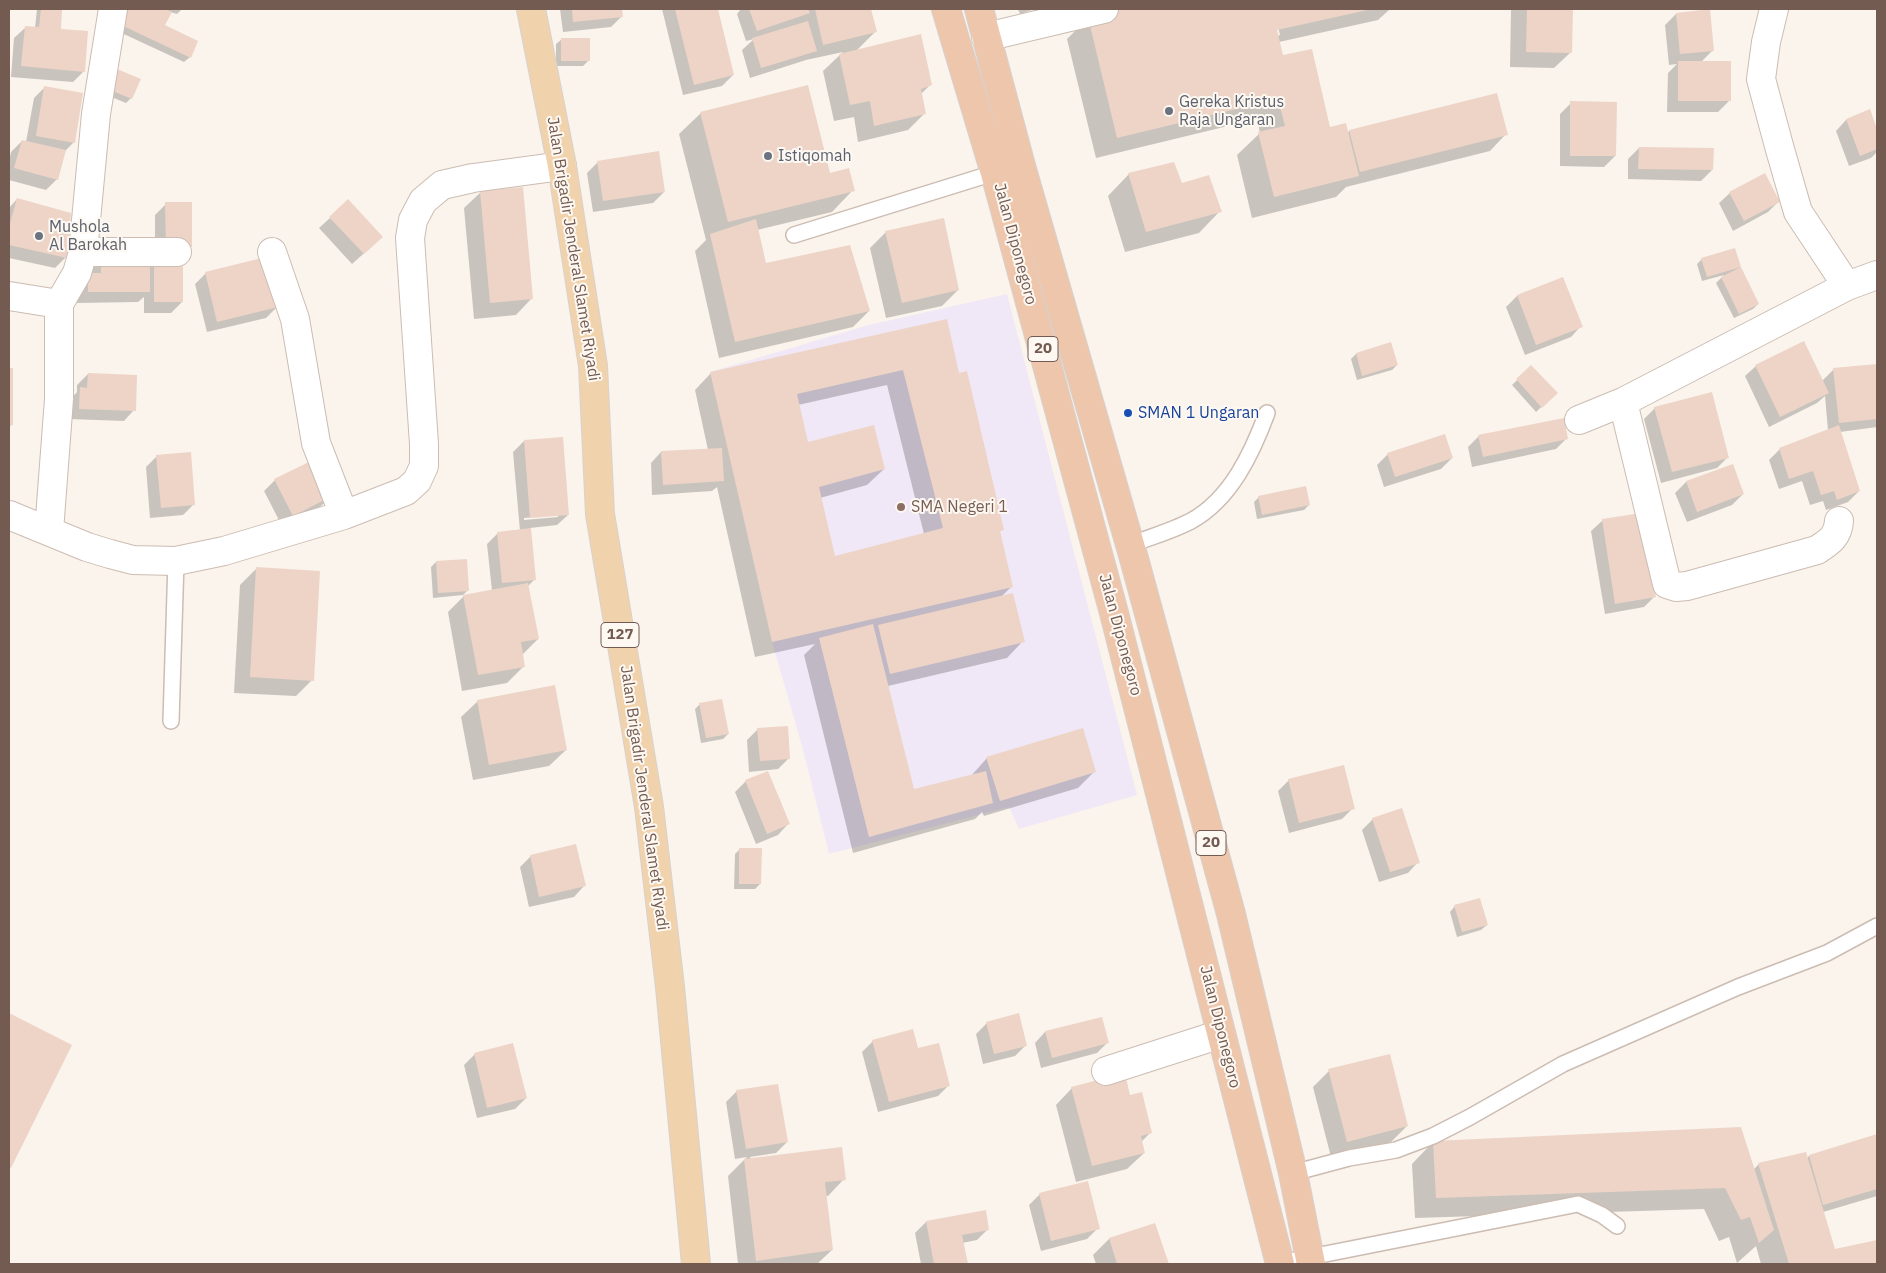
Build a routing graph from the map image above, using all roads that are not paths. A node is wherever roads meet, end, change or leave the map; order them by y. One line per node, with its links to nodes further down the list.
1 (113, 9): 12 (street)
2 (531, 9): 8 (main road, Jalan Brigadir Jenderal Slamet Riyadi / 127)
3 (946, 9): 10 (highway, Jalan Diponegoro / 20)
4 (979, 9): 7 (highway, Jalan Diponegoro / 20)
5 (1104, 9): 7 (street)
6 (1774, 9): 16 (street)
7 (986, 37): 9 (highway, Jalan Diponegoro / 20)
8 (562, 166): 24 (street); 39 (main road, Jalan Brigadir Jenderal Slamet Riyadi / 127)
9 (1021, 166): 10 (lane); 22 (highway, Jalan Diponegoro / 20)
10 (995, 173): 11 (lane); 23 (highway, Jalan Diponegoro / 20)
11 (794, 234)
12 (83, 252): 13 (street); 18 (street)
13 (177, 252)
14 (272, 252): 24 (street)
15 (1877, 275): 16 (street)
16 (1847, 286): 19 (street)
17 (9, 296): 18 (street)
18 (59, 304): 27 (street)
19 (1623, 402): 21 (street); 26 (street)
20 (1267, 413): 28 (lane)
21 (1579, 420)
22 (1096, 426): 23 (highway); 28 (highway, Jalan Diponegoro / 20)
23 (1066, 434): 31 (highway, Jalan Diponegoro / 20)
24 (344, 514): 29 (street)
25 (9, 515): 27 (street)
26 (1839, 521)
27 (49, 531): 29 (street)
28 (1130, 545): 30 (highway, Jalan Diponegoro / 20)
29 (176, 561): 32 (lane)
30 (1147, 604): 31 (highway); 36 (highway, Jalan Diponegoro / 20)
31 (1114, 613): 34 (highway, Jalan Diponegoro / 20)
32 (171, 721)
33 (1877, 926): 36 (lane)
34 (1221, 1034): 35 (street); 40 (highway, Jalan Diponegoro / 20)
35 (1106, 1072)
36 (1293, 1173): 38 (highway, Jalan Diponegoro / 20)
37 (1617, 1226): 38 (lane)
38 (1310, 1261): 40 (lane)
39 (696, 1264)
40 (1280, 1264)

